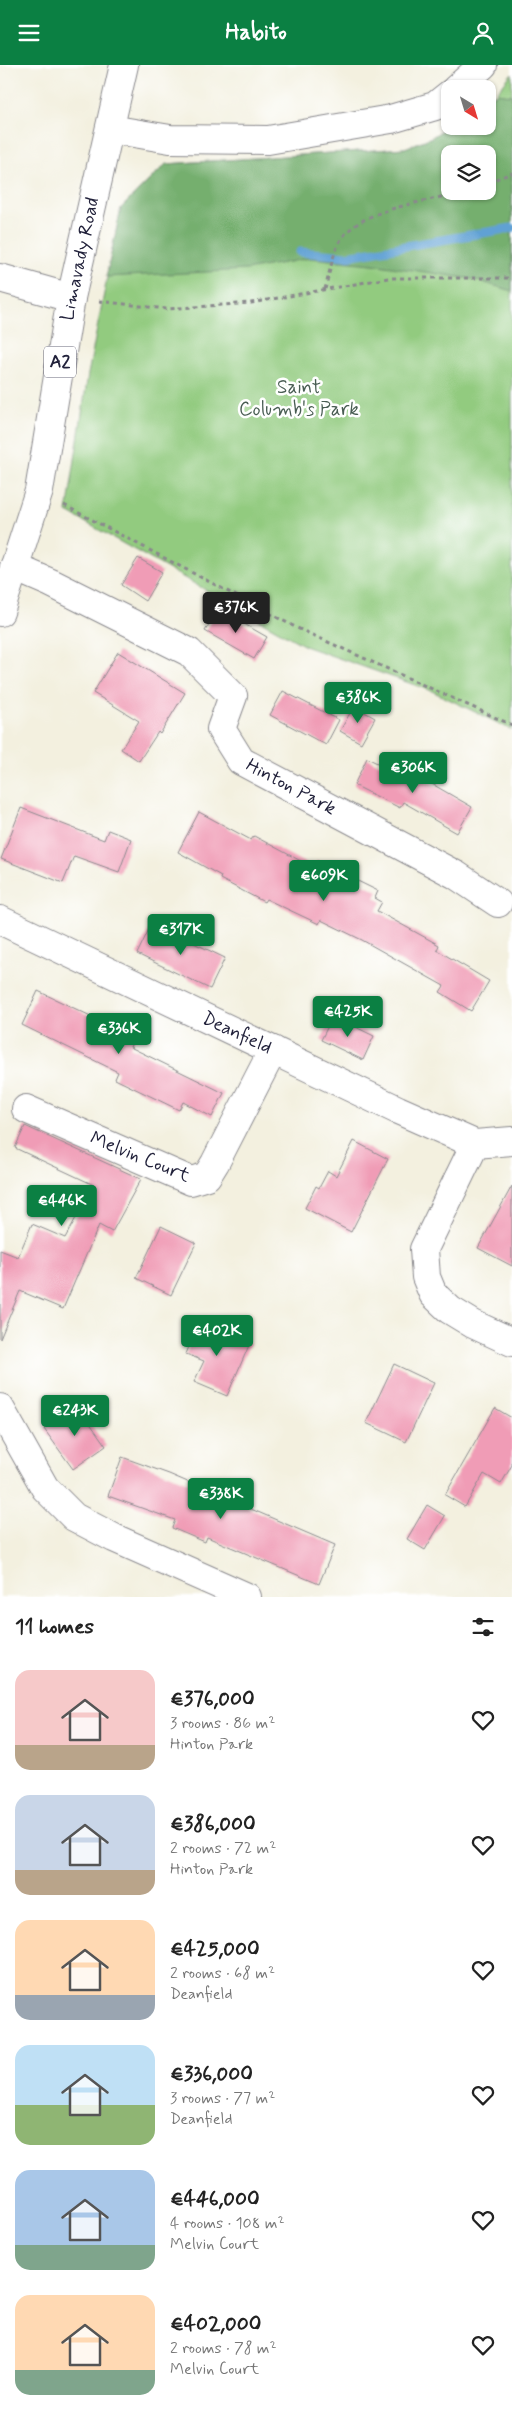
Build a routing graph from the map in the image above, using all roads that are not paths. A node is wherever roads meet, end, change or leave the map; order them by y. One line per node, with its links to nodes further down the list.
1 (124, 65): 6 (main road, Limavady Road / A2)
2 (137, 65): 6 (main road, Limavady Road / A2)
3 (483, 65): 4 (main road)
4 (466, 80)
5 (441, 101): 6 (main road)
6 (112, 119): 8 (main road, Limavady Road / A2)
7 (0, 278): 8 (main road)
8 (71, 298): 9 (main road, Limavady Road / A2)
9 (14, 567): 10 (main road, Limavady Road / A2); 11 (main road, Hinton Park)
10 (0, 612)
11 (498, 903)
12 (0, 920): 13 (main road, Deanfield)
13 (274, 1050): 14 (main road, Melvin Court); 16 (main road, Deanfield)
14 (26, 1109)
15 (512, 1141): 16 (main road, Deanfield)
16 (475, 1144): 17 (main road)
17 (512, 1342)
18 (0, 1408): 19 (main road)
19 (247, 1597)

